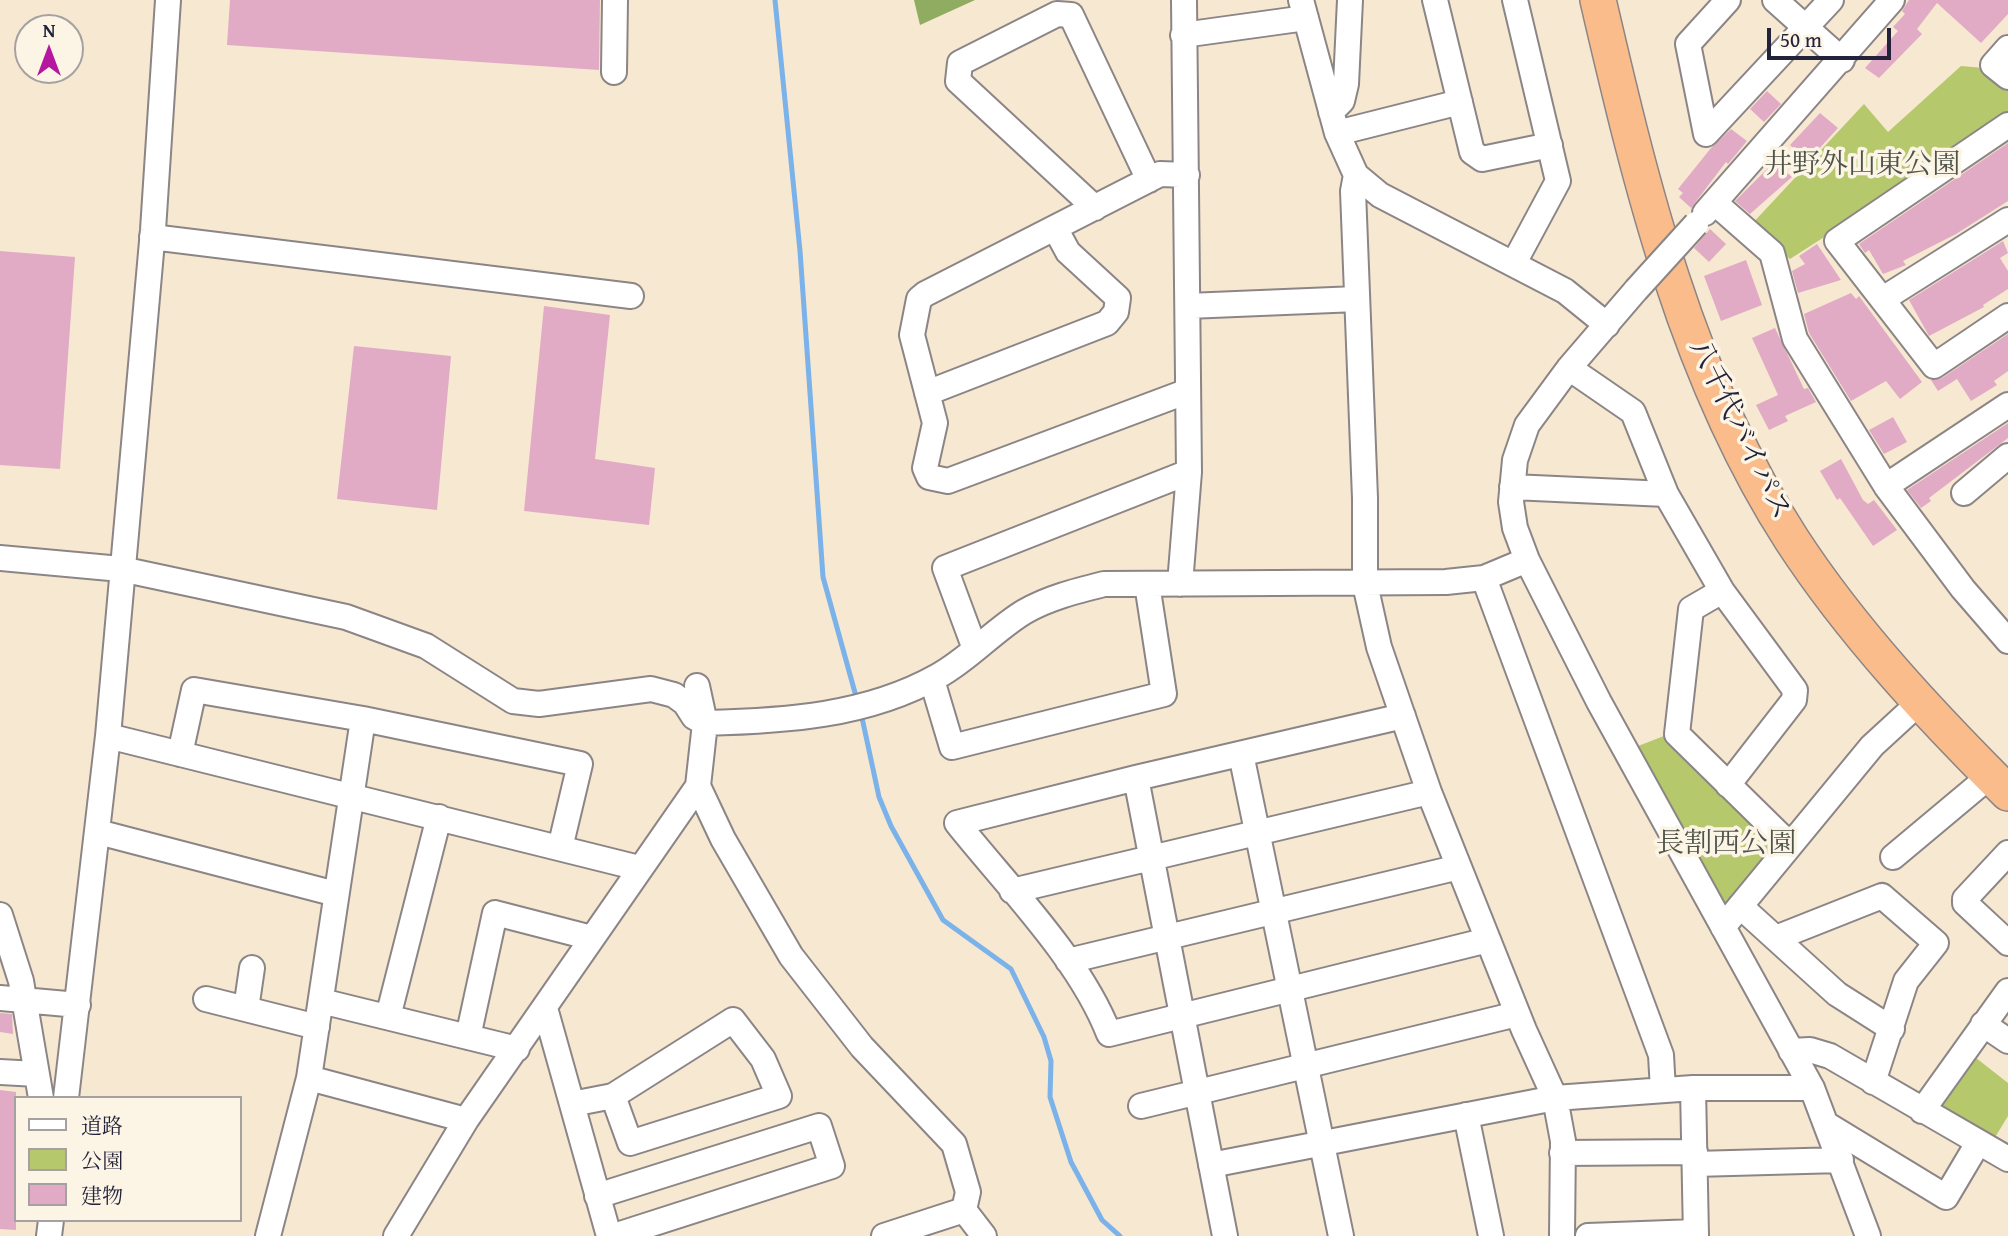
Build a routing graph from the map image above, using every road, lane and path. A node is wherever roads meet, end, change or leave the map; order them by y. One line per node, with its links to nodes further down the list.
1 (167, 0): 30 (street)
2 (615, 0): 17 (street)
3 (1184, 0): 14 (street)
4 (1350, 0): 20 (street)
5 (1434, 0): 19 (street)
6 (1515, 0): 22 (street)
7 (1598, 0): 60 (highway, 八千代バイパス)
8 (1728, 0): 13 (street)
9 (1775, 0): 13 (street)
10 (1831, 0): 13 (street)
11 (1892, 0): 16 (street)
12 (1303, 9): 14 (street); 20 (street)
13 (1806, 29): 16 (street)
14 (1183, 35): 23 (street)
15 (2008, 48): 18 (street)
16 (1842, 60): 26 (street)
17 (614, 72)
18 (2008, 77)
19 (1461, 102): 20 (street); 22 (street)
20 (1334, 122): 24 (street)
21 (2008, 125): 34 (street)
22 (1550, 145): 31 (street)
23 (1187, 175): 25 (street); 35 (street)
24 (1356, 175): 31 (street); 33 (street)
25 (1149, 180): 27 (street); 27 (street)
26 (1714, 203): 37 (street, bridge); 44 (street)
27 (1095, 208): 29 (street)
28 (2008, 220): 34 (street)
29 (1055, 229): 40 (street); 40 (street)
30 (152, 237): 32 (street); 50 (street)
31 (1514, 263): 37 (street)
32 (631, 296)
33 (1357, 299): 35 (street); 54 (street)
34 (1883, 299): 36 (street)
35 (1188, 306): 39 (street)
36 (2008, 316)
37 (1607, 325): 38 (street)
38 (1569, 368): 45 (street); 47 (street)
39 (1188, 391): 40 (street); 43 (street)
40 (927, 393)
41 (2008, 405): 44 (street)
42 (2008, 456): 46 (street)
43 (1189, 472): 53 (street); 57 (street)
44 (1886, 486): 56 (street)
45 (1512, 488): 47 (street); 49 (street)
46 (1964, 493)
47 (1667, 494): 55 (street)
48 (0, 558): 50 (street)
49 (1527, 560): 51 (street); 88 (street)
50 (121, 569): 63 (street); 64 (street)
51 (1485, 578): 54 (street); 121 (street)
52 (1147, 584): 53 (street); 57 (street); 58 (street)
53 (1180, 584): 54 (street)
54 (1365, 584): 61 (street)
55 (1722, 591): 69 (street); 69 (street)
56 (2008, 641)
57 (975, 649): 58 (street)
58 (932, 680): 63 (street)
59 (697, 686): 63 (street)
60 (1922, 701): 68 (highway, 八千代バイパス); 76 (street)
61 (1403, 716): 66 (street); 71 (street)
62 (363, 719): 65 (street); 72 (street); 77 (street)
63 (705, 723): 70 (street)
64 (108, 736): 65 (street); 74 (street)
65 (180, 754): 72 (street)
66 (1241, 754): 67 (street); 75 (street)
67 (1136, 778): 80 (street); 83 (street)
68 (1999, 784): 79 (street)
69 (1728, 785): 76 (street)
70 (698, 786): 82 (street); 140 (street)
71 (1429, 792): 75 (street); 81 (street)
72 (351, 794): 73 (street); 84 (street)
73 (439, 817): 77 (street); 106 (street)
74 (98, 832): 84 (street); 101 (street)
75 (1257, 833): 80 (street); 86 (street)
76 (1789, 844): 85 (street)
77 (560, 848): 82 (street)
78 (2008, 853): 93 (street)
79 (1893, 857)
80 (1151, 859): 83 (street); 89 (street)
81 (1459, 867): 86 (street); 92 (street)
82 (639, 868): 90 (street)
83 (1012, 891): 94 (street)
84 (336, 894): 100 (street)
85 (1740, 906): 88 (street); 91 (street)
86 (1273, 911): 89 (street); 96 (street)
87 (0, 915): 98 (street)
88 (1723, 927): 113 (street)
89 (1167, 937): 94 (street); 105 (street)
90 (592, 938): 103 (street); 110 (street)
91 (1776, 938): 109 (street); 109 (street)
92 (1488, 940): 96 (street); 104 (street)
93 (2008, 943)
94 (1068, 961): 105 (street)
95 (251, 968): 102 (street)
96 (1288, 988): 105 (street); 114 (street)
97 (2008, 991): 107 (street)
98 (12, 999): 101 (street); 118 (street)
99 (206, 999): 102 (street)
100 (321, 1001): 106 (street); 108 (street)
101 (78, 1005): 123 (street)
102 (246, 1009): 108 (street)
103 (545, 1009): 112 (street); 126 (street)
104 (1517, 1014): 114 (street); 125 (street)
105 (1182, 1016): 122 (street)
106 (388, 1017): 110 (street)
107 (1983, 1024): 111 (street); 128 (street)
108 (317, 1027): 116 (street)
109 (1892, 1029): 117 (street)
110 (468, 1037): 112 (street)
111 (2008, 1041)
112 (517, 1049): 130 (street)
113 (1791, 1051): 117 (street); 120 (street)
114 (1304, 1066): 122 (street); 133 (street)
115 (0, 1072): 118 (street)
116 (309, 1078): 130 (street); 142 (street)
117 (1873, 1082): 128 (street)
118 (39, 1086)
119 (1693, 1088): 120 (street); 121 (street); 135 (street)
120 (1812, 1088): 131 (street)
121 (1663, 1090): 125 (street)
122 (1196, 1092): 127 (street); 138 (street)
123 (66, 1096)
124 (613, 1096): 124 (street); 126 (street)
125 (1555, 1098): 129 (street); 134 (street)
126 (572, 1104): 139 (street)
127 (1141, 1106)
128 (1922, 1111): 132 (street)
129 (1466, 1115): 133 (street); 149 (street)
130 (466, 1120): 143 (street)
131 (1826, 1124): 132 (street); 137 (street)
132 (1978, 1143): 136 (street)
133 (1320, 1144): 138 (street); 148 (street)
134 (1562, 1153): 135 (street); 150 (street)
135 (1695, 1158): 137 (street); 141 (street)
136 (2008, 1159)
137 (1841, 1160): 152 (street)
138 (1211, 1165): 147 (street)
139 (597, 1196): 144 (street); 144 (street)
140 (964, 1210): 145 (street); 146 (street)
141 (1696, 1234): 151 (street)
142 (268, 1236)
143 (396, 1236)
144 (611, 1236)
145 (887, 1236)
146 (984, 1236)
147 (1225, 1236)
148 (1341, 1236)
149 (1491, 1236)
150 (1562, 1236)
151 (1588, 1236)
152 (1869, 1236)

